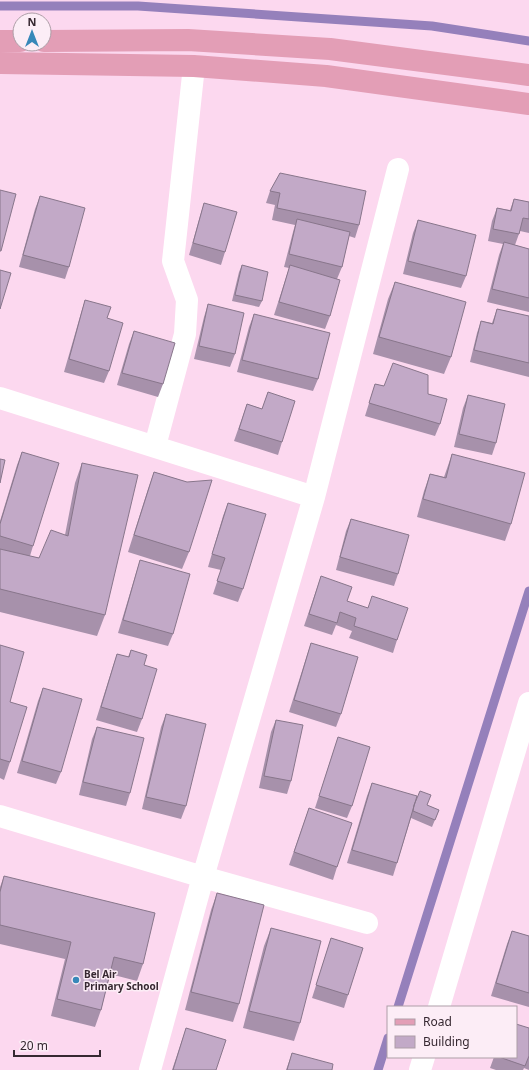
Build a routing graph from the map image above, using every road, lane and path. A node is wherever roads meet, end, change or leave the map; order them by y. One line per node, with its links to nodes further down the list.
1 (0, 41): 2 (main road)
2 (12, 41)
3 (52, 41): 6 (main road)
4 (0, 63): 5 (main road)
5 (194, 66): 7 (main road); 10 (street)
6 (529, 75)
7 (529, 104)
8 (398, 169): 11 (street)
9 (0, 398): 10 (street)
10 (155, 446): 11 (street)
11 (314, 496): 14 (street)
12 (529, 703): 16 (street)
13 (0, 816): 14 (street)
14 (203, 877): 15 (street); 18 (street)
15 (367, 923)
16 (439, 1006)
17 (424, 1058): 19 (street)
18 (150, 1070)
19 (420, 1070)

